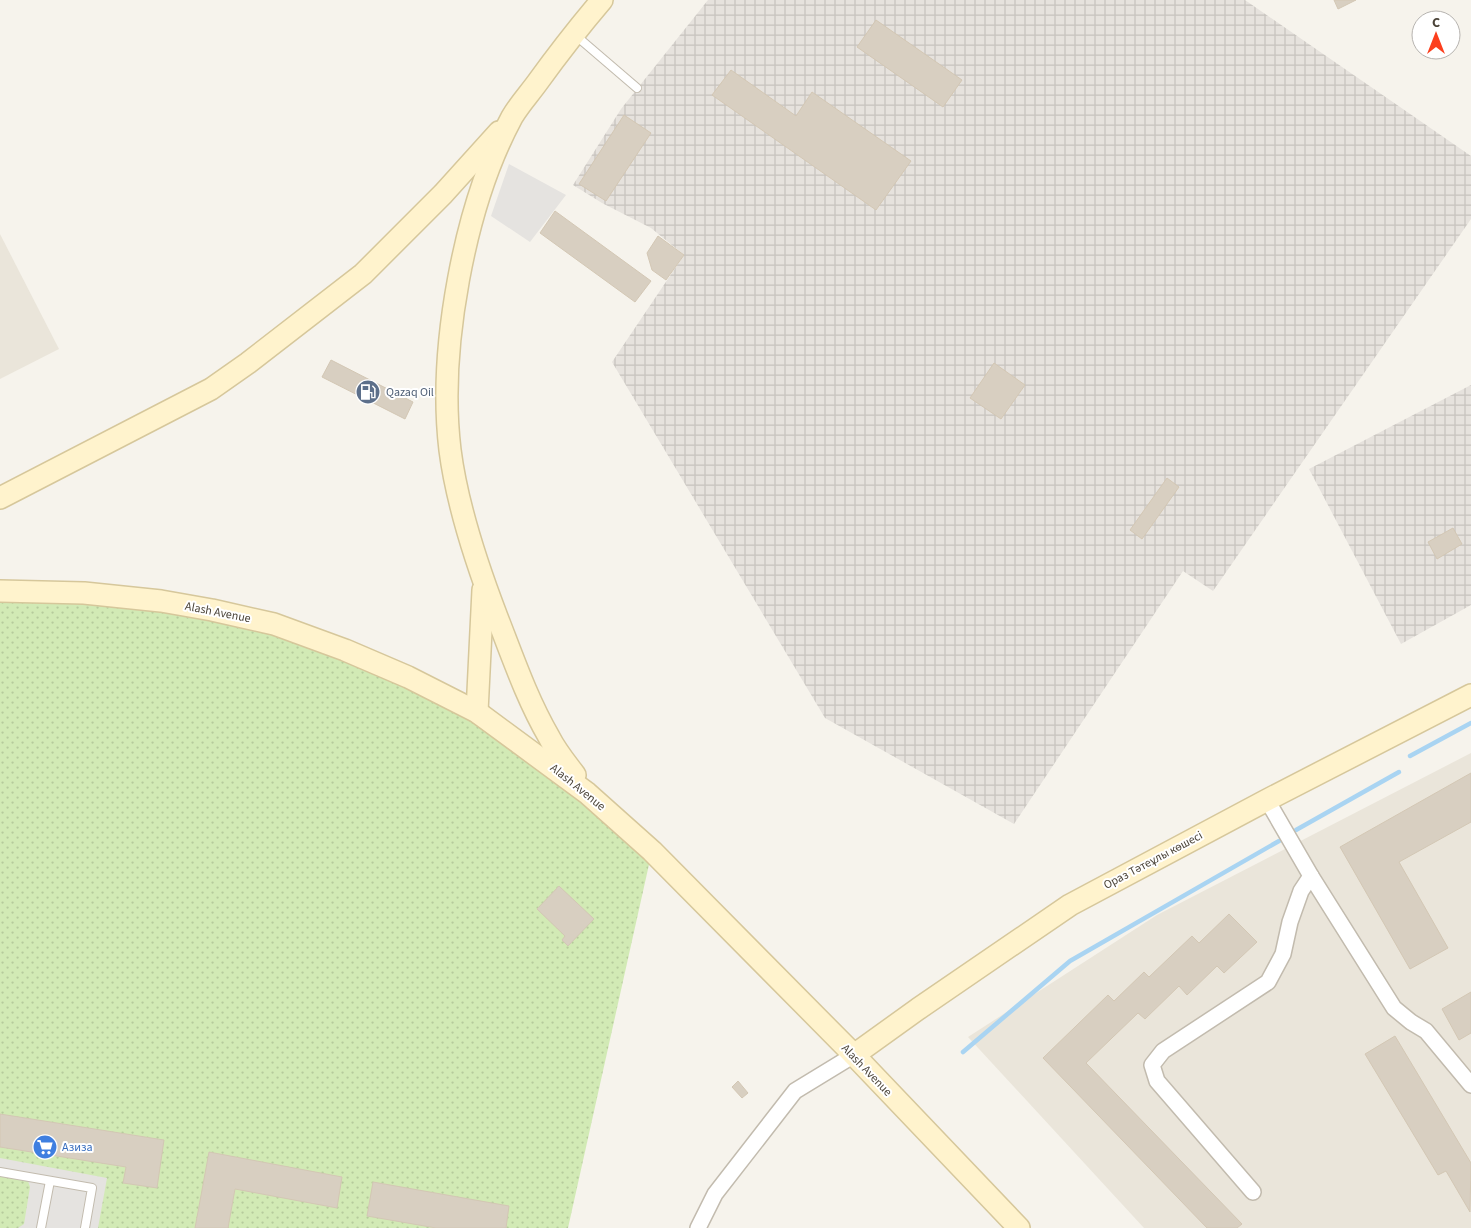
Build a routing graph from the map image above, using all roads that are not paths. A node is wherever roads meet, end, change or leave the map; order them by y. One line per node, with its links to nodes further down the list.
1 (602, 0): 2 (main road)
2 (573, 33): 3 (lane); 4 (main road)
3 (637, 88)
4 (513, 116): 5 (main road); 6 (main road)
5 (0, 498)
6 (483, 579): 9 (main road); 10 (main road)
7 (0, 591): 9 (main road, Alash Avenue)
8 (1471, 695): 11 (main road, Ораз Тәтеұлы көшесі)
9 (477, 712): 10 (main road, Alash Avenue)
10 (587, 793): 13 (main road, Alash Avenue)
11 (1267, 800): 12 (street); 13 (main road, Ораз Тәтеұлы көшесі)
12 (1311, 876): 14 (street); 17 (street)
13 (854, 1055): 20 (street); 21 (main road, Alash Avenue)
14 (1471, 1085)
15 (0, 1172): 16 (lane)
16 (50, 1181): 18 (lane); 19 (lane)
17 (1253, 1192)
18 (41, 1228)
19 (85, 1228)
20 (698, 1228)
21 (1019, 1228)

